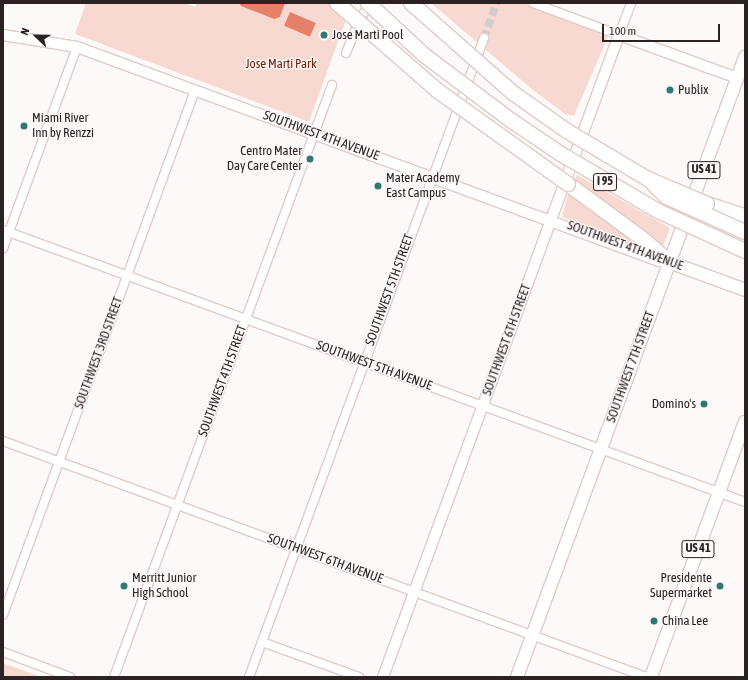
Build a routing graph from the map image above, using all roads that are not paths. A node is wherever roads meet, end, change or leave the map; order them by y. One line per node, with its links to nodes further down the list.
1 (337, 3): 24 (highway, bridge)
2 (369, 3): 10 (street); 23 (highway, I 95, bridge)
3 (411, 3): 17 (highway, I 95, bridge)
4 (532, 3): 7 (street)
5 (630, 3): 7 (street, SOUTHWEST 6TH STREET)
6 (3, 35): 9 (street, SOUTHWEST 4TH AVENUE)
7 (619, 35): 12 (street); 19 (street, SOUTHWEST 6TH STREET)
8 (484, 38): 16 (street, SOUTHWEST 5TH STREET)
9 (77, 47): 14 (street, SOUTHWEST 4TH AVENUE); 20 (street)
10 (346, 53)
11 (745, 57): 12 (main road, SOUTHWEST 7TH STREET / US 41)
12 (741, 79): 24 (main road, SOUTHWEST 7TH STREET / US 41)
13 (332, 85): 15 (street, SOUTHWEST 4TH STREET)
14 (195, 90): 15 (street, SOUTHWEST 4TH AVENUE); 25 (street, SOUTHWEST 3RD STREET)
15 (314, 134): 16 (street, SOUTHWEST 4TH AVENUE); 27 (street, SOUTHWEST 4TH STREET)
16 (432, 177): 19 (street, SOUTHWEST 4TH AVENUE); 28 (street, SOUTHWEST 5TH STREET)
17 (648, 179): 18 (highway, I 95, bridge); 21 (highway, bridge)
18 (745, 216)
19 (551, 219): 24 (street, SOUTHWEST 4TH AVENUE); 29 (street, SOUTHWEST 6TH STREET)
20 (6, 231): 22 (street); 25 (street, SOUTHWEST 5TH AVENUE)
21 (745, 232)
22 (3, 248)
23 (745, 251)
24 (669, 262): 26 (main road, SOUTHWEST 4TH AVENUE); 32 (main road, SOUTHWEST 7TH STREET / US 41)
25 (127, 276): 27 (street, SOUTHWEST 5TH AVENUE); 33 (street, SOUTHWEST 3RD STREET)
26 (745, 290)
27 (245, 320): 28 (street, SOUTHWEST 5TH AVENUE); 36 (street, SOUTHWEST 4TH STREET)
28 (363, 362): 29 (street, SOUTHWEST 5TH AVENUE); 37 (street, SOUTHWEST 5TH STREET)
29 (482, 406): 32 (street, SOUTHWEST 5TH AVENUE); 38 (street, SOUTHWEST 6TH STREET)
30 (745, 422): 34 (main road, US 41)
31 (3, 442): 33 (street, SOUTHWEST 6TH AVENUE)
32 (600, 450): 34 (street, SOUTHWEST 5TH AVENUE); 40 (main road, SOUTHWEST 7TH STREET / US 41)
33 (59, 462): 36 (street, SOUTHWEST 6TH AVENUE); 39 (street, SOUTHWEST 3RD STREET)
34 (718, 493): 35 (street, SOUTHWEST 5TH AVENUE); 50 (main road, US 41)
35 (745, 502)
36 (177, 505): 37 (street, SOUTHWEST 6TH AVENUE); 44 (street, SOUTHWEST 4TH STREET)
37 (296, 548): 38 (street, SOUTHWEST 6TH AVENUE); 41 (street, SOUTHWEST 5TH STREET)
38 (414, 592): 40 (street, SOUTHWEST 6TH AVENUE); 47 (street, SOUTHWEST 6TH STREET)
39 (3, 615)
40 (533, 635): 48 (main road, SOUTHWEST 7TH STREET / US 41); 49 (street, SOUTHWEST 6TH AVENUE)
41 (262, 642): 45 (street, SOUTHWEST 5TH STREET); 46 (street)
42 (3, 652): 43 (street)
43 (70, 677)
44 (114, 677)
45 (249, 677)
46 (359, 677)
47 (383, 677)
48 (517, 677)
49 (646, 677)
50 (652, 677)

